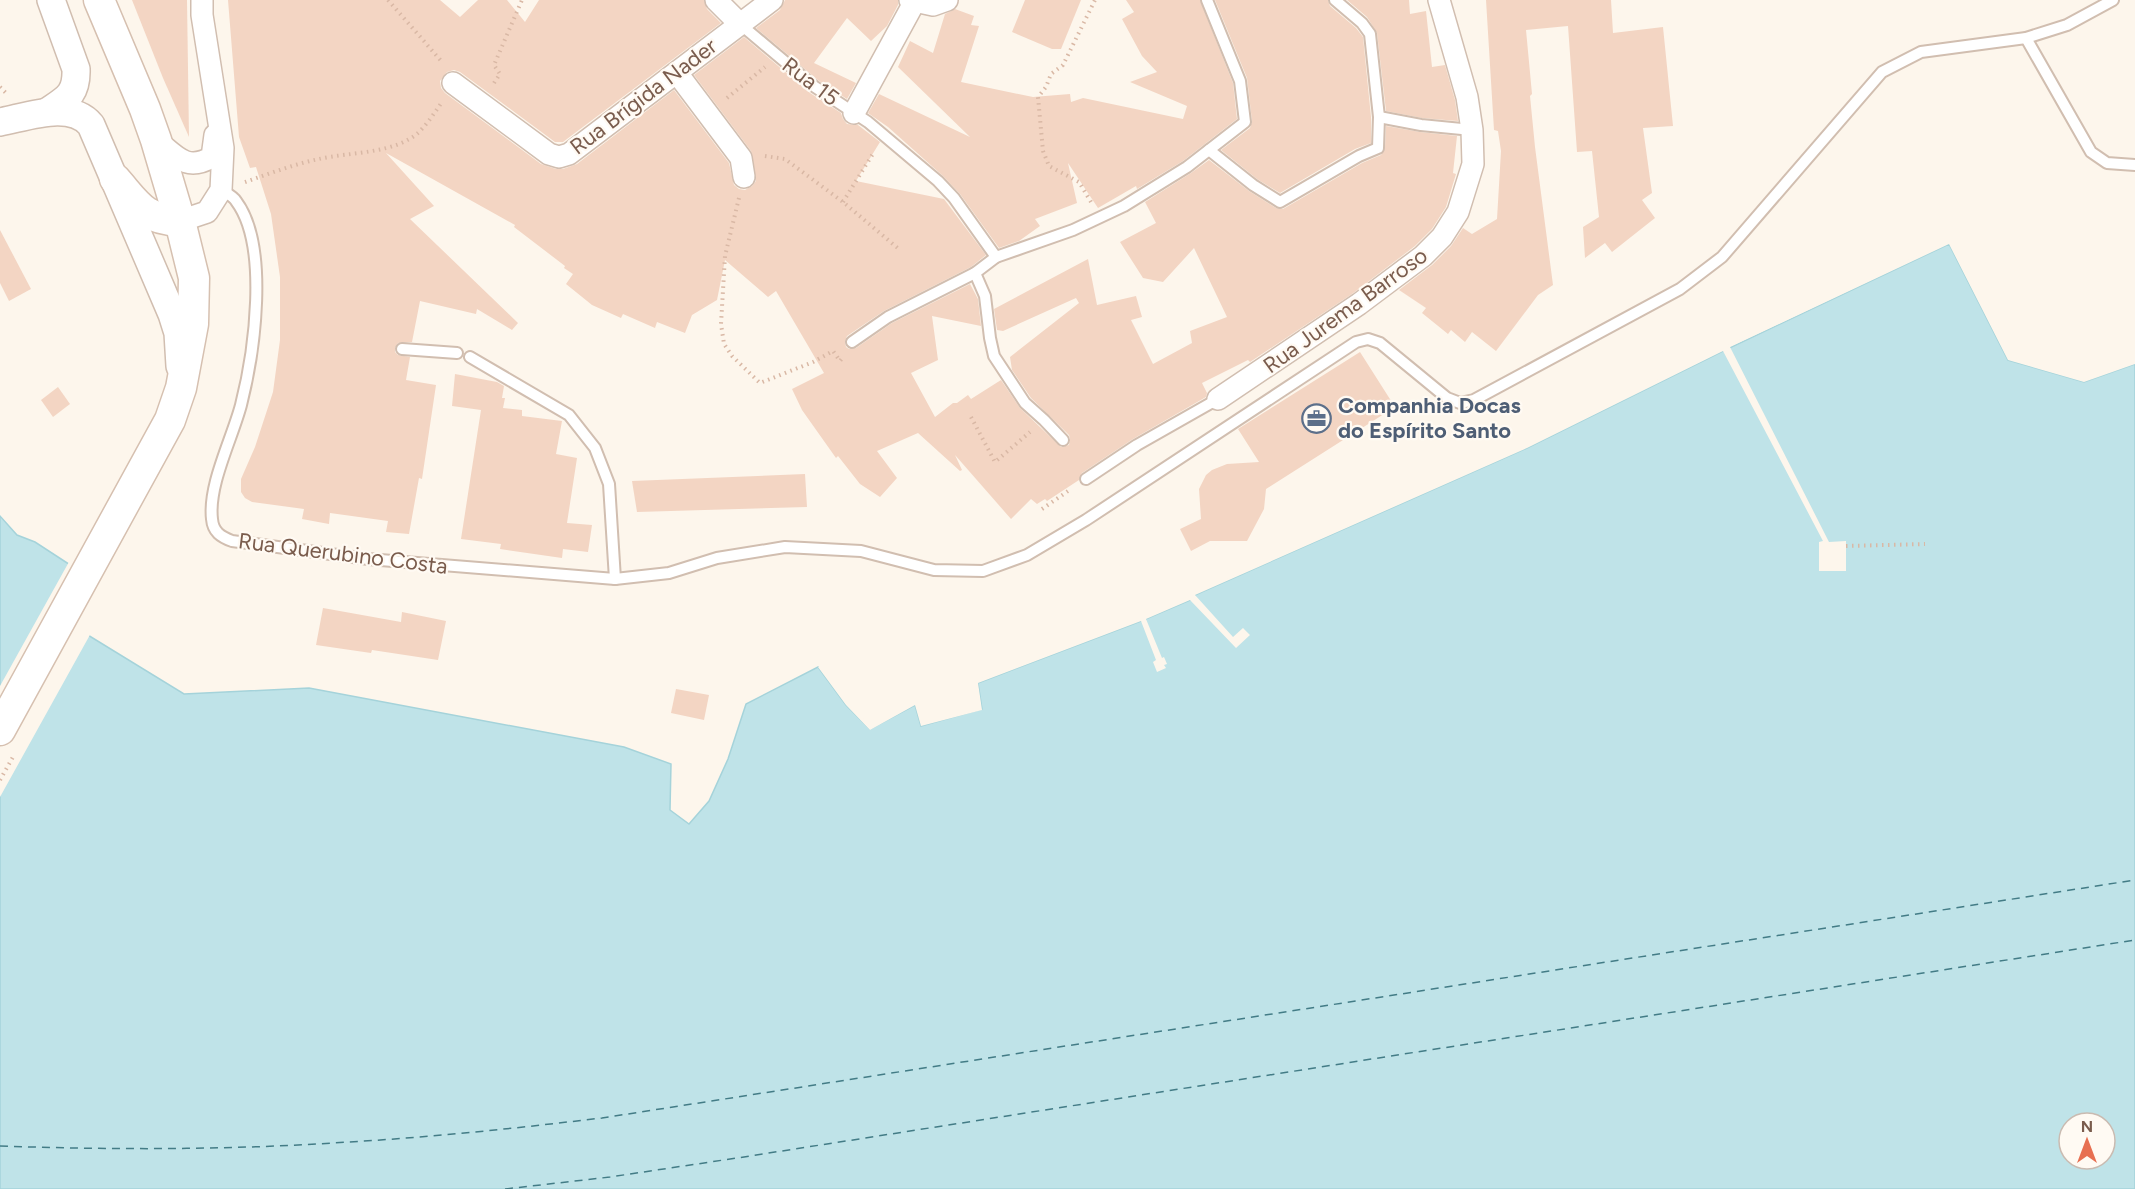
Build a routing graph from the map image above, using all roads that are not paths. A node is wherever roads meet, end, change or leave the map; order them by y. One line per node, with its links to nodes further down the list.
1 (51, 0): 17 (street)
2 (99, 0): 22 (main road)
3 (202, 0): 16 (street)
4 (716, 0): 12 (street)
5 (772, 0): 12 (street, Rua Brígida Nader)
6 (947, 0): 11 (street)
7 (1207, 0): 23 (lane)
8 (1335, 0): 19 (lane)
9 (1439, 0): 21 (street, Rua Jurema Barroso)
10 (2113, 0): 13 (lane)
11 (912, 1): 18 (street)
12 (740, 24): 14 (street, Rua Brígida Nader); 18 (lane, Rua 15)
13 (2026, 38): 24 (lane); 39 (lane)
14 (677, 73): 15 (street, Rua Brígida Nader); 25 (street)
15 (456, 85)
16 (216, 107): 22 (street); 27 (street)
17 (47, 112): 20 (street); 26 (street)
18 (854, 113): 29 (lane, Rua 15)
19 (1379, 117): 21 (lane); 23 (lane)
20 (0, 123)
21 (1472, 130): 36 (street, Rua Jurema Barroso)
22 (156, 140): 28 (main road)
23 (1209, 150): 29 (lane)
24 (2135, 165)
25 (742, 168)
26 (115, 179): 28 (main road); 35 (street)
27 (221, 190): 28 (street); 39 (lane, Rua Querubino Costa)
28 (180, 221): 35 (main road)
29 (996, 257): 30 (lane)
30 (975, 273): 31 (lane); 37 (lane)
31 (852, 342)
32 (402, 349): 33 (lane)
33 (457, 353)
34 (470, 357): 39 (lane)
35 (182, 388): 40 (main road)
36 (1218, 399): 38 (lane)
37 (1063, 440)
38 (1086, 478)
39 (615, 579)
40 (0, 730)

